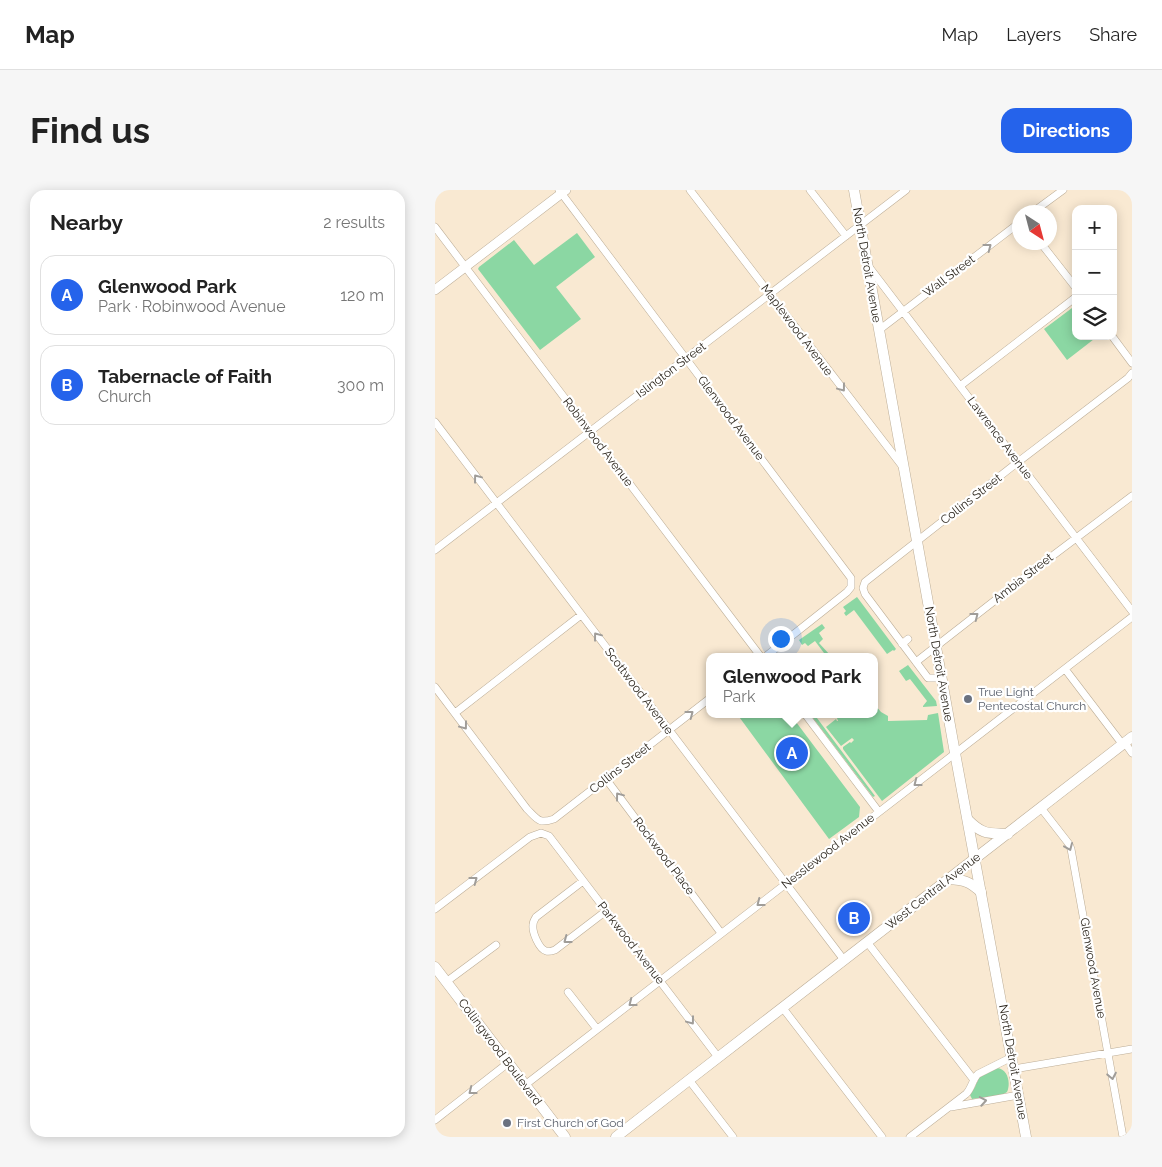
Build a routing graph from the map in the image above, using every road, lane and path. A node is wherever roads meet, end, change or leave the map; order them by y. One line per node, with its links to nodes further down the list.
1 (690, 190): 17 (street, Maplewood Avenue)
2 (811, 190): 11 (street)
3 (854, 190): 8 (main road, North Detroit Avenue)
4 (907, 190): 8 (street, Islington Street)
5 (1063, 190): 7 (street)
6 (562, 191): 14 (street); 22 (street, Glenwood Avenue)
7 (1043, 205)
8 (860, 225): 11 (street, Islington Street); 13 (main road, North Detroit Avenue)
9 (435, 227): 14 (street, Robinwood Avenue)
10 (1012, 228): 19 (street, Wall Street, one-way to 10)
11 (846, 236): 17 (street, Islington Street)
12 (1046, 250): 15 (street)
13 (867, 265): 19 (street, Lawrence Avenue); 20 (main road, North Detroit Avenue)
14 (465, 267): 16 (street); 27 (street, Robinwood Avenue)
15 (1072, 283)
16 (435, 290)
17 (770, 294): 22 (street, Islington Street); 29 (street, Maplewood Avenue, one-way to 29)
18 (1072, 300): 25 (street)
19 (903, 312): 20 (street, Wall Street); 25 (street, Lawrence Avenue)
20 (879, 330): 29 (main road, North Detroit Avenue)
21 (1115, 340): 23 (street)
22 (686, 358): 27 (street, Islington Street); 40 (street, Glenwood Avenue)
23 (1132, 362)
24 (1132, 373): 28 (street, Collins Street)
25 (960, 386): 28 (street, Lawrence Avenue)
26 (435, 422): 31 (street, Scottwood Avenue, one-way to 26)
27 (590, 431): 31 (street, Islington Street); 39 (street, Robinwood Avenue)
28 (1018, 462): 32 (street, Lawrence Avenue); 33 (street, Collins Street)
29 (905, 470): 33 (main road, North Detroit Avenue)
30 (1132, 496): 32 (street, Ambia Street)
31 (496, 503): 34 (street, Islington Street); 36 (street, Scottwood Avenue)
32 (1076, 538): 35 (street, Lawrence Avenue); 38 (street, Ambia Street, one-way to 32)
33 (917, 540): 38 (main road, North Detroit Avenue); 41 (street, Collins Street)
34 (435, 550)
35 (1132, 611)
36 (581, 615): 46 (street); 48 (street, Scottwood Avenue, one-way to 36)
37 (1132, 617): 42 (street, Nesslewood Avenue)
38 (936, 646): 41 (street, Ambia Street); 43 (main road, North Detroit Avenue)
39 (758, 653)
40 (770, 653)
41 (916, 662): 43 (street)
42 (1065, 669): 49 (street); 50 (street, Nesslewood Avenue)
43 (942, 678): 50 (main road, North Detroit Avenue)
44 (435, 687): 46 (street)
45 (706, 701): 48 (street, Collins Street, one-way to 45)
46 (455, 713): 52 (street, Collins Street, one-way to 52)
47 (808, 718): 54 (street)
48 (669, 730): 52 (street, Collins Street); 60 (street, Scottwood Avenue)
49 (1126, 742): 51 (street); 53 (main road, West Central Avenue)
50 (955, 752): 54 (street, Nesslewood Avenue, one-way to 54); 55 (main road, North Detroit Avenue)
51 (1132, 753)
52 (606, 779): 64 (street, Rockwood Place, one-way to 52)
53 (1041, 808): 56 (main road, West Central Avenue); 75 (street, Glenwood Avenue, one-way to 75)
54 (879, 812): 60 (street, Nesslewood Avenue)
55 (968, 820): 56 (main road); 57 (main road, North Detroit Avenue)
56 (1008, 834): 57 (main road, West Central Avenue)
57 (975, 859): 58 (main road, West Central Avenue); 61 (main road, North Detroit Avenue)
58 (949, 879): 61 (main road); 65 (main road, West Central Avenue)
59 (583, 881): 62 (street, Parkwood Avenue, one-way to 59); 63 (street, Parkwood Avenue); 63 (street, one-way to 59)
60 (786, 884): 64 (street, Nesslewood Avenue, one-way to 64); 67 (street, Scottwood Avenue)
61 (981, 892): 77 (main road, North Detroit Avenue)
62 (435, 909)
63 (606, 911): 69 (street, Parkwood Avenue)
64 (721, 933): 69 (street, Nesslewood Avenue)
65 (867, 942): 67 (main road, West Central Avenue); 81 (street)
66 (496, 945): 70 (street)
67 (844, 960): 72 (main road, West Central Avenue)
68 (435, 967): 70 (main road, Collingwood Boulevard)
69 (660, 981): 73 (street, Nesslewood Avenue, one-way to 73); 76 (street, Parkwood Avenue, one-way to 76)
70 (447, 982): 78 (main road, Collingwood Boulevard)
71 (568, 992): 73 (street)
72 (782, 1007): 76 (main road, West Central Avenue); 89 (street)
73 (597, 1029): 82 (street, Nesslewood Avenue)
74 (1132, 1049): 75 (street)
75 (1108, 1053): 79 (street); 92 (street, Glenwood Avenue, one-way to 92)
76 (718, 1057): 80 (main road, West Central Avenue)
77 (1012, 1057): 79 (main road, North Detroit Avenue); 81 (street)
78 (508, 1063): 82 (main road, Collingwood Boulevard); 85 (street, one-way to 85)
79 (1014, 1069): 83 (main road, North Detroit Avenue)
80 (689, 1080): 87 (main road, West Central Avenue); 88 (street)
81 (974, 1080): 84 (street)
82 (525, 1085): 86 (main road, Collingwood Boulevard)
83 (1019, 1095): 84 (street, one-way to 83); 91 (main road, North Detroit Avenue)
84 (948, 1108): 90 (street)
85 (435, 1120)
86 (565, 1137)
87 (616, 1137)
88 (733, 1137)
89 (882, 1137)
90 (910, 1137)
91 (1026, 1137)
92 (1123, 1137)

